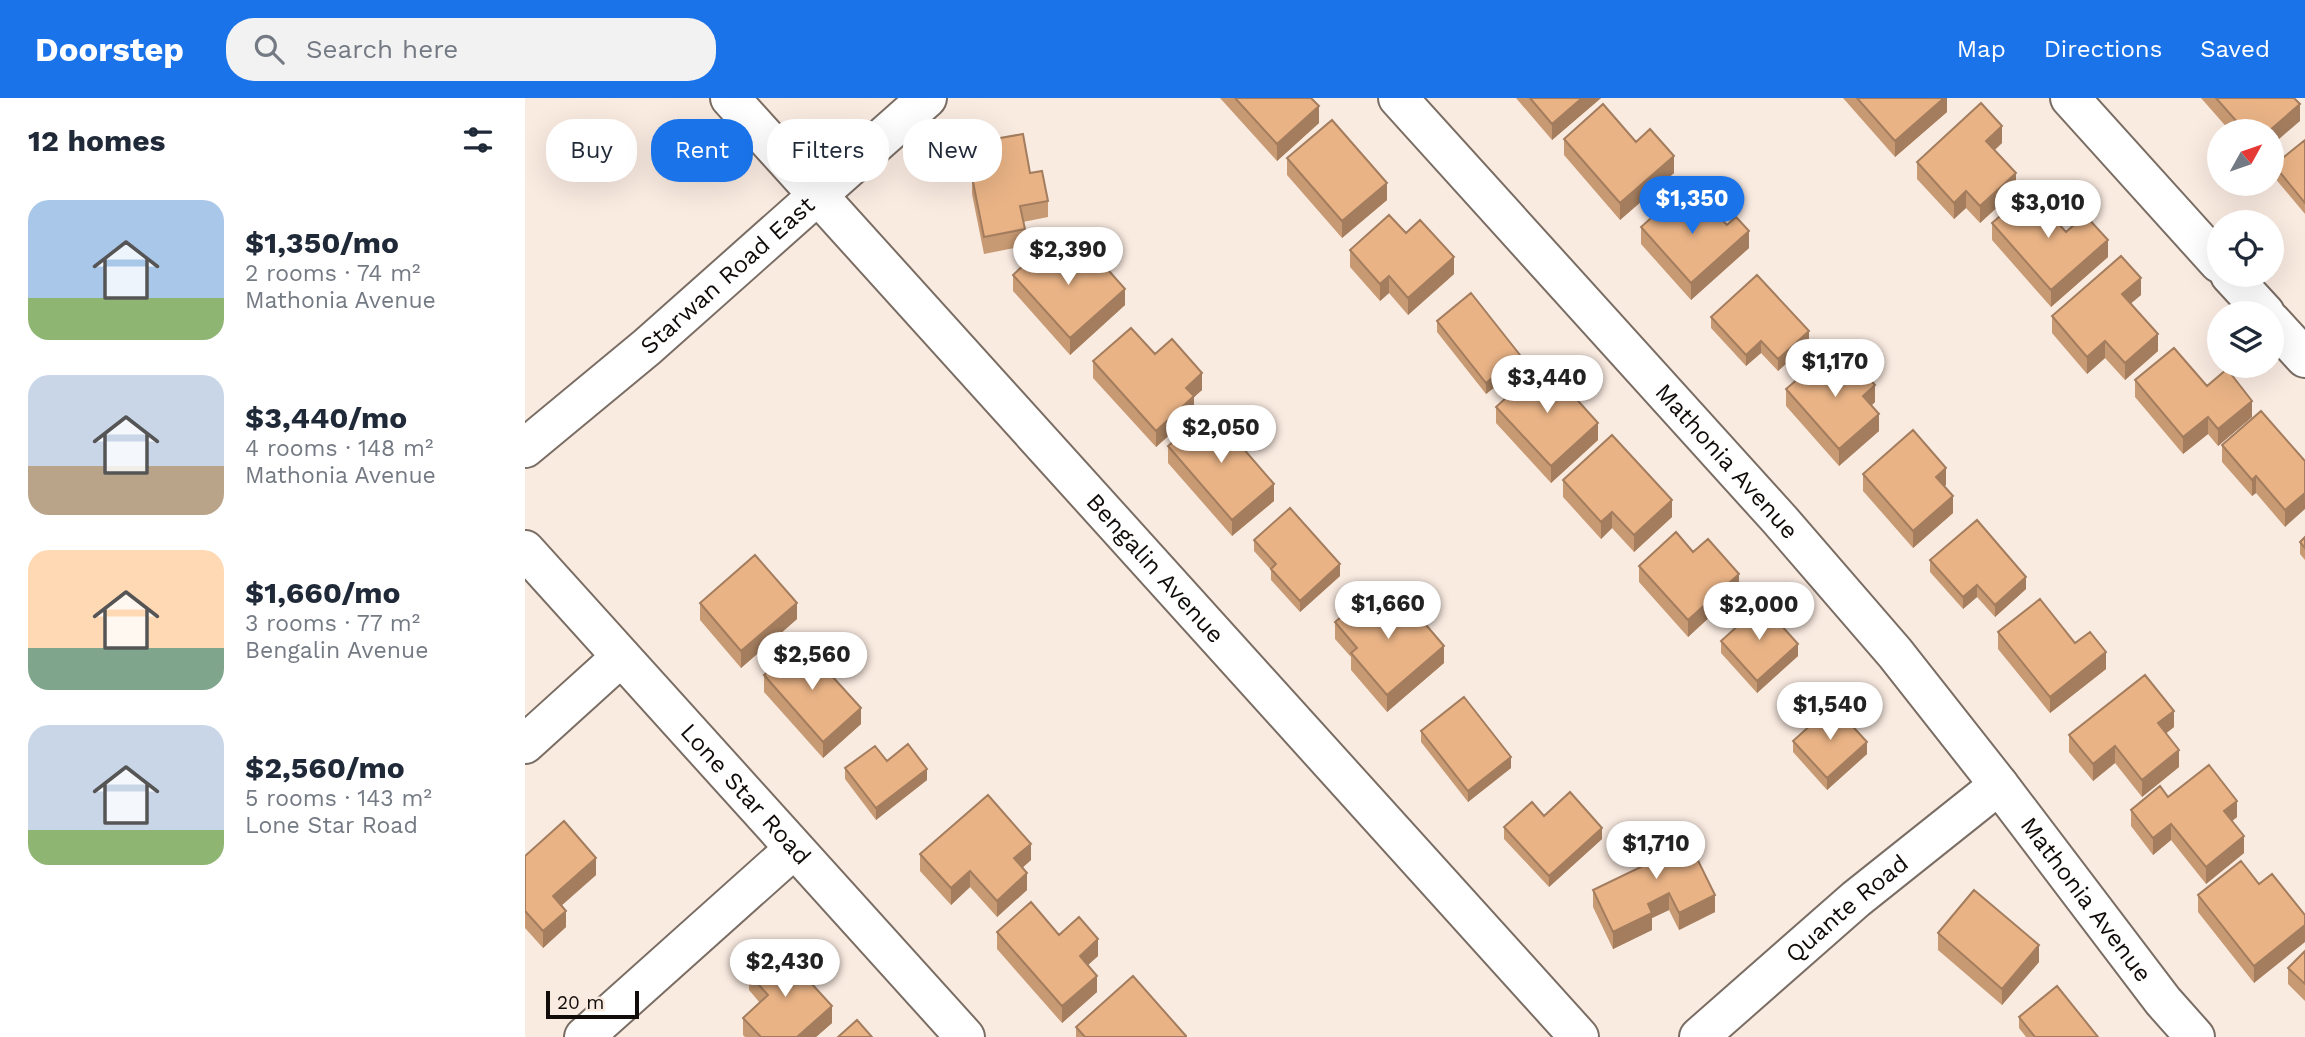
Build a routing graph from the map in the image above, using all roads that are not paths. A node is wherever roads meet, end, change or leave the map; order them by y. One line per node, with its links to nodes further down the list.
1 (730, 98): 5 (street, Bengalin Avenue)
2 (927, 98): 5 (street, Starwan Road East)
3 (1398, 98): 15 (street, Mathonia Avenue)
4 (2070, 98): 6 (street)
5 (818, 195): 11 (street, Starwan Road East); 19 (street, Bengalin Avenue)
6 (2207, 250)
7 (2241, 287): 8 (street)
8 (2254, 301)
9 (2284, 335): 10 (street)
10 (2305, 358)
11 (525, 448)
12 (525, 550): 13 (street, Lone Star Road)
13 (621, 657): 14 (street); 16 (street, Lone Star Road)
14 (525, 744)
15 (1999, 785): 20 (street, Quante Road); 21 (street, Mathonia Avenue)
16 (794, 849): 17 (street); 18 (street, Lone Star Road)
17 (584, 1037)
18 (965, 1037)
19 (1579, 1037)
20 (1699, 1037)
21 (2195, 1037)

